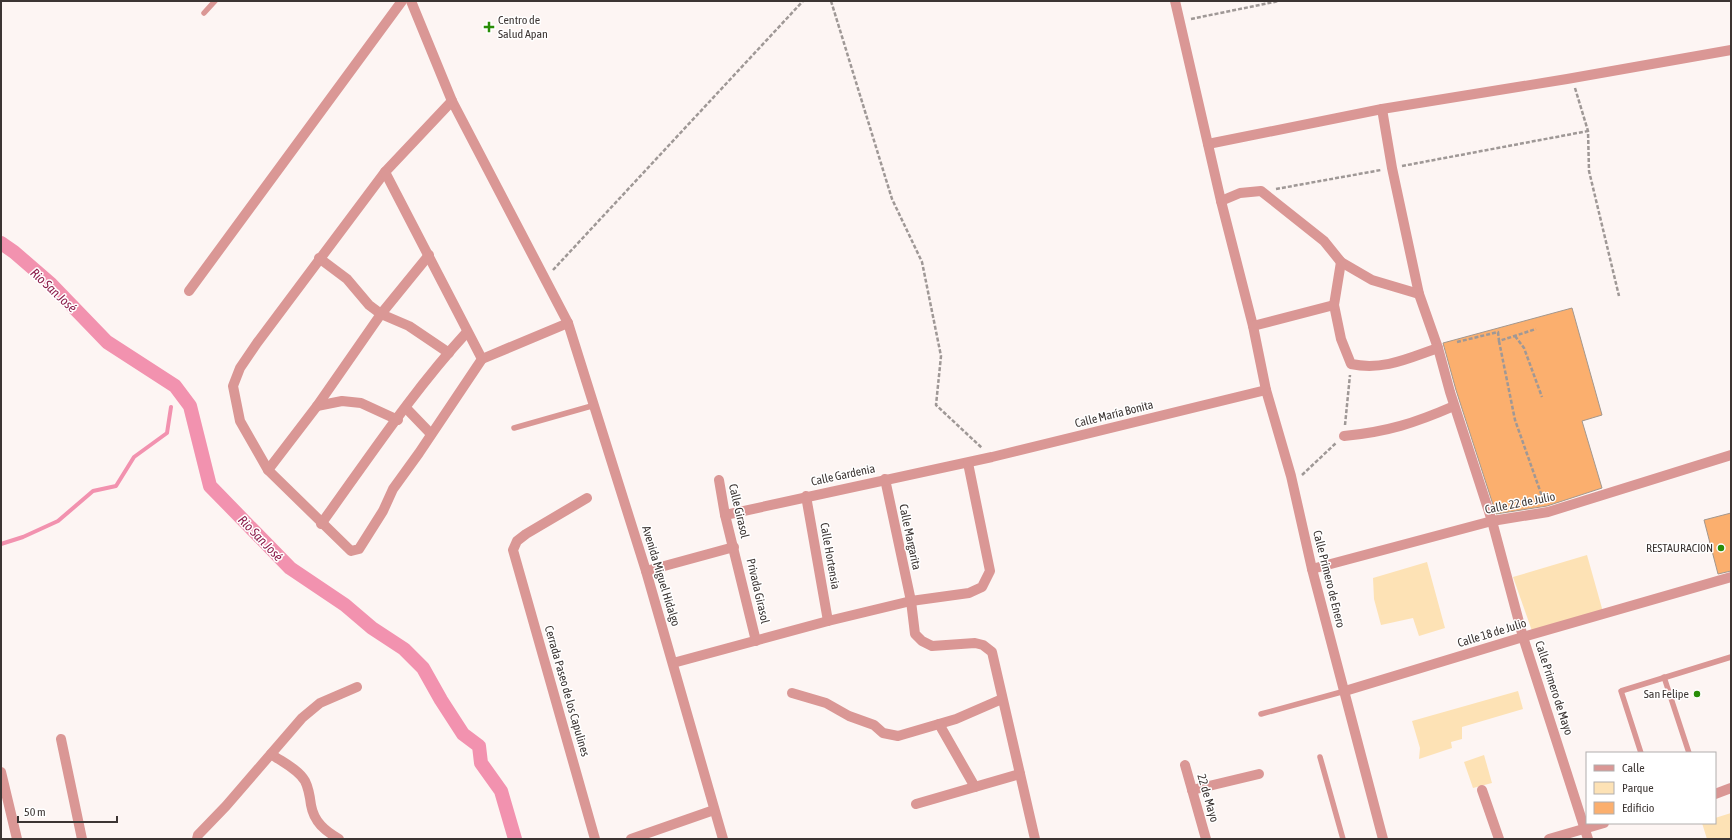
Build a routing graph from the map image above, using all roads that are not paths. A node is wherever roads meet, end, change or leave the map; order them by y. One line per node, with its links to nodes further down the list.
1 (215, 1): 5 (lane)
2 (402, 1): 15 (street)
3 (411, 1): 7 (street, Avenida Miguel Hidalgo)
4 (1175, 1): 9 (street, Calle Primero de Enero)
5 (204, 13)
6 (1731, 50): 8 (street)
7 (452, 101): 10 (street); 19 (street, Avenida Miguel Hidalgo)
8 (1382, 108): 9 (street); 16 (street, Calle Primero de Mayo)
9 (1208, 144): 11 (street, Calle Primero de Enero)
10 (385, 172): 12 (street); 13 (street)
11 (1221, 201): 14 (street); 20 (street, Calle Primero de Enero)
12 (429, 255): 18 (street); 21 (street)
13 (319, 258): 18 (street); 36 (street)
14 (1341, 262): 16 (street); 17 (street)
15 (189, 291)
16 (1419, 294): 22 (street, Calle Primero de Mayo)
17 (1334, 305): 20 (street); 22 (street)
18 (381, 314): 23 (street); 27 (street)
19 (568, 323): 24 (street); 26 (street, Avenida Miguel Hidalgo)
20 (1253, 326): 25 (street, Calle Primero de Enero)
21 (467, 332): 23 (street); 24 (street)
22 (1438, 348): 28 (street, Calle Primero de Mayo)
23 (449, 353): 29 (street)
24 (482, 359): 32 (street)
25 (1266, 390): 35 (street, Calle María Bonita); 45 (street, Calle Primero de Enero)
26 (595, 405): 31 (lane); 46 (street, Avenida Miguel Hidalgo)
27 (317, 406): 30 (street); 36 (street)
28 (1454, 406): 33 (street); 42 (street, Calle Primero de Mayo)
29 (406, 408): 30 (street); 32 (street)
30 (398, 420): 43 (street)
31 (514, 428)
32 (431, 434): 43 (street)
33 (1344, 436)
34 (1731, 455): 42 (street, Calle 22 de Julio)
35 (968, 463): 37 (street, Calle Gardenia); 48 (street)
36 (268, 470): 43 (street)
37 (884, 479): 39 (street, Calle Gardenia); 48 (street, Calle Margarita)
38 (719, 480): 41 (street, Calle Girasol)
39 (806, 496): 41 (street, Calle Gardenia); 49 (street, Calle Hortensia)
40 (587, 498): 83 (street, Cerrada Paseo de los Capulines)
41 (725, 515): 44 (street, Calle Girasol)
42 (1492, 521): 45 (street, Calle 22 de Julio); 50 (street, Calle Primero de Mayo)
43 (321, 524)
44 (734, 547): 46 (street); 51 (street, Privada Girasol)
45 (1312, 569): 56 (street, Calle Primero de Enero)
46 (646, 571): 53 (street, Avenida Miguel Hidalgo)
47 (1731, 577): 50 (street, Calle 18 de Julio)
48 (911, 601): 49 (street); 58 (street, Calle Margarita)
49 (828, 621): 51 (street)
50 (1523, 637): 56 (street, Calle 18 de Julio); 78 (street, Calle Primero de Mayo)
51 (756, 641): 53 (street)
52 (1731, 657): 54 (lane)
53 (673, 664): 76 (street, Avenida Miguel Hidalgo)
54 (1664, 677): 62 (lane); 63 (lane)
55 (357, 688): 64 (street)
56 (1345, 691): 59 (lane, Calle 18 de Julio); 89 (street, Calle Primero de Enero)
57 (792, 693): 60 (street)
58 (1002, 698): 60 (street); 68 (street, Calle Margarita)
59 (1261, 714)
60 (939, 724): 70 (street)
61 (61, 739): 80 (street)
62 (1641, 752)
63 (1689, 752)
64 (271, 754): 81 (street); 82 (street)
65 (1320, 757): 88 (lane)
66 (1185, 765): 72 (street, 22 de Mayo)
67 (1, 772): 79 (street)
68 (1020, 774): 70 (street); 86 (street, Calle Margarita)
69 (1259, 774): 72 (street)
70 (975, 787): 75 (street)
71 (1731, 788): 74 (street)
72 (1192, 790): 87 (street, 22 de Mayo)
73 (1482, 790): 90 (street)
74 (1716, 794)
75 (916, 804)
76 (714, 810): 84 (street); 85 (street, Avenida Miguel Hidalgo)
77 (1600, 824): 78 (street)
78 (1585, 828): 91 (street); 92 (street, Calle Primero de Mayo)
79 (17, 839)
80 (82, 839)
81 (197, 839)
82 (339, 839)
83 (596, 839)
84 (630, 839)
85 (722, 839)
86 (1035, 839)
87 (1206, 839)
88 (1343, 839)
89 (1383, 839)
90 (1499, 839)
91 (1550, 839)
92 (1588, 839)

